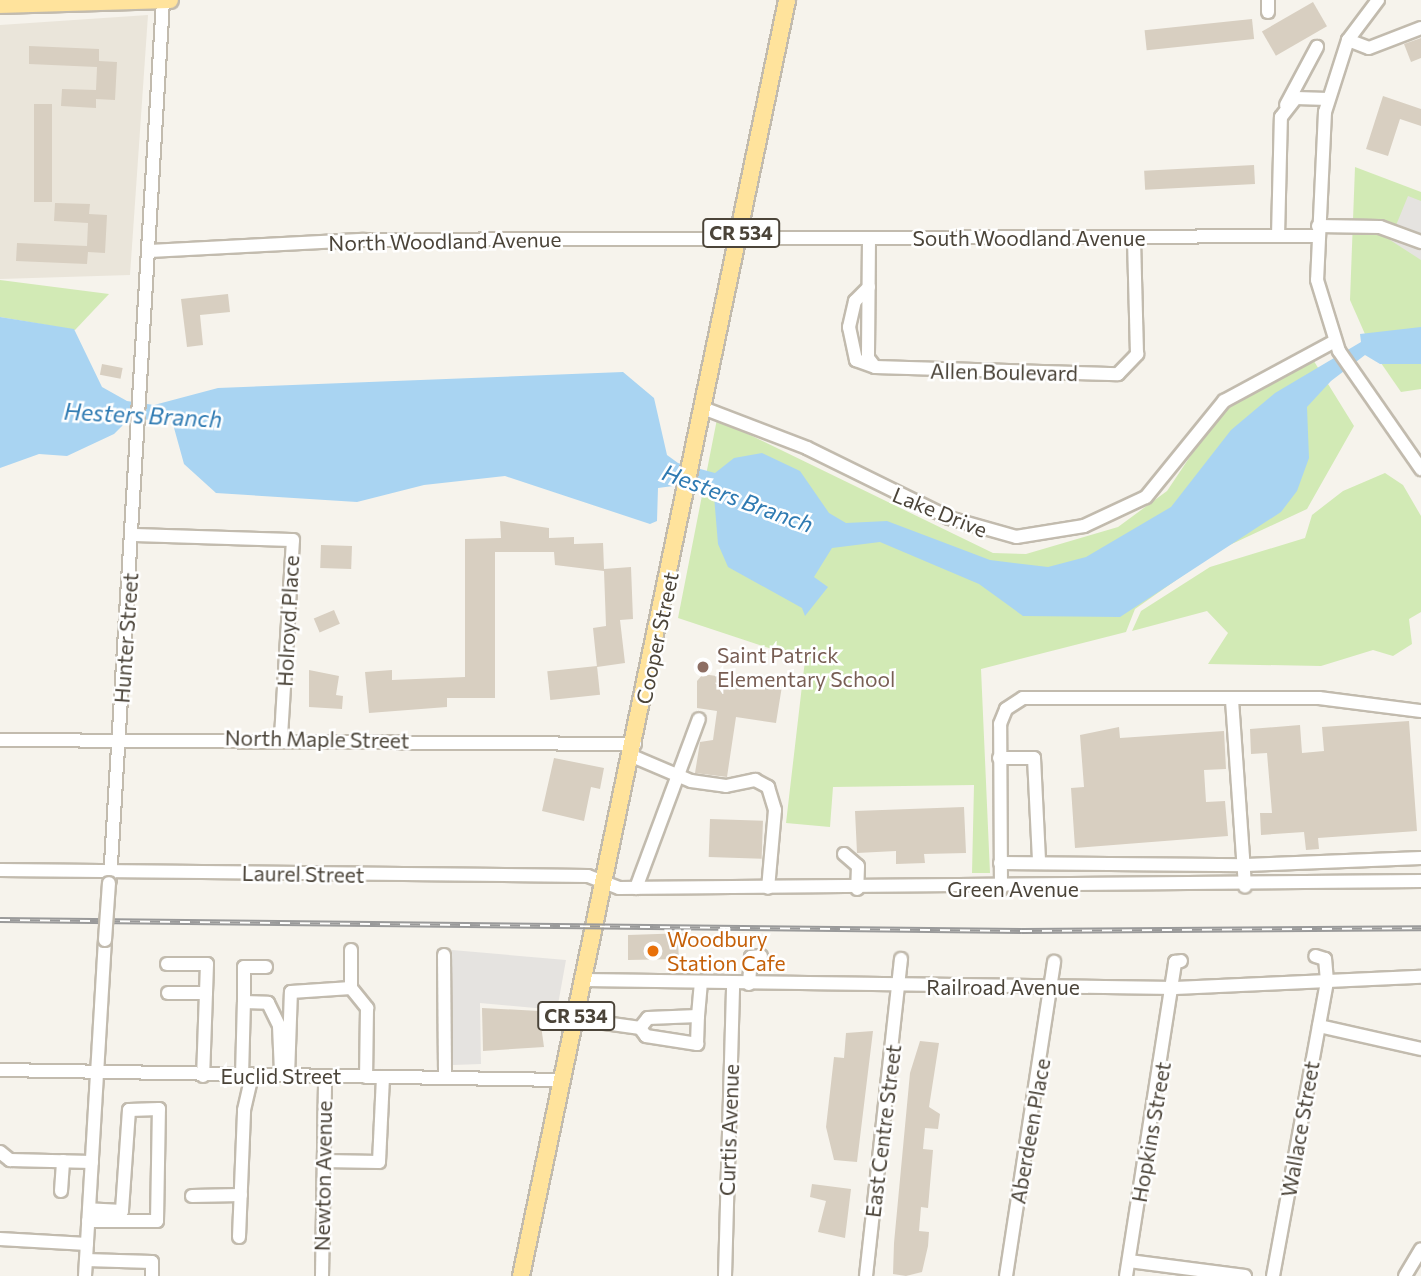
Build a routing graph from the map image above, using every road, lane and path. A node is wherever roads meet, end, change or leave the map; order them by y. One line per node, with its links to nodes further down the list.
1 (163, 0): 2 (main road); 5 (main road); 18 (street, Hunter Street)
2 (170, 0)
3 (787, 0): 16 (main road, Cooper Street / CR 534)
4 (1378, 0): 8 (street)
5 (27, 2): 6 (main road)
6 (0, 5)
7 (1421, 28): 8 (street)
8 (1348, 40): 10 (street)
9 (1317, 47): 11 (street)
10 (1328, 99): 11 (street); 12 (street)
11 (1284, 109): 13 (street)
12 (1318, 231): 13 (street, South Woodland Avenue); 17 (street, South Woodland Avenue); 20 (street)
13 (1278, 236): 14 (street, South Woodland Avenue)
14 (1134, 238): 15 (street, South Woodland Avenue); 21 (street, Allen Boulevard)
15 (869, 239): 16 (street, South Woodland Avenue); 19 (street)
16 (739, 240): 18 (street, North Woodland Avenue); 22 (main road, Cooper Street / CR 534)
17 (1421, 242)
18 (151, 251): 24 (street, Hunter Street)
19 (869, 287): 21 (street); 21 (street)
20 (1337, 347): 22 (street, Lake Drive); 23 (street)
21 (875, 367)
22 (703, 408): 31 (main road, Cooper Street / CR 534)
23 (1421, 469)
24 (133, 535): 28 (street, Holroyd Place); 29 (street, Hunter Street)
25 (1232, 700): 26 (street); 32 (street); 38 (street)
26 (1421, 711)
27 (699, 719): 33 (street)
28 (281, 737): 29 (street, North Maple Street); 31 (street, North Maple Street)
29 (119, 738): 30 (street, North Maple Street); 40 (street, Hunter Street)
30 (0, 740)
31 (633, 750): 33 (street); 42 (main road, Cooper Street / CR 534)
32 (999, 758): 36 (street); 37 (street)
33 (680, 778): 44 (street); 45 (street)
34 (844, 855): 46 (street)
35 (1421, 858): 38 (street)
36 (1039, 862): 37 (street); 38 (street)
37 (1000, 863): 47 (street)
38 (1246, 865): 43 (street)
39 (0, 870): 40 (street, Laurel Street)
40 (111, 878): 42 (street, Laurel Street); 76 (street, Hunter Street, bridge)
41 (1421, 881): 43 (street, Green Avenue)
42 (606, 883): 44 (street, Green Avenue); 58 (main road, Cooper Street / CR 534)
43 (1245, 887): 47 (street, Green Avenue)
44 (636, 888): 45 (street, Green Avenue)
45 (768, 888): 46 (street, Green Avenue)
46 (858, 889): 47 (street, Green Avenue)
47 (1001, 889)
48 (351, 950): 65 (street)
49 (444, 955): 83 (street)
50 (761, 956): 62 (street)
51 (1315, 956): 59 (street)
52 (901, 958): 63 (street, East Centre Street)
53 (1181, 961): 66 (street, Hopkins Street)
54 (1054, 962): 64 (street, Aberdeen Place)
55 (167, 964): 68 (street)
56 (266, 967): 69 (street)
57 (1421, 977): 59 (street, Railroad Avenue)
58 (584, 980): 60 (street, Railroad Avenue); 71 (main road, Cooper Street / CR 534)
59 (1327, 981): 66 (street, Railroad Avenue); 72 (street, Wallace Street)
60 (701, 983): 61 (street, Railroad Avenue); 70 (street)
61 (733, 984): 62 (street, Railroad Avenue); 103 (street, Curtis Avenue)
62 (749, 984): 63 (street, Railroad Avenue)
63 (900, 986): 64 (street, Railroad Avenue); 104 (street, East Centre Street)
64 (1054, 987): 66 (street, Railroad Avenue); 105 (street, Aberdeen Place)
65 (351, 988): 79 (street); 81 (street)
66 (1175, 988): 98 (street, Hopkins Street)
67 (168, 993): 68 (street)
68 (206, 993): 77 (street)
69 (244, 1002): 78 (street); 79 (street)
70 (698, 1016): 73 (street); 73 (street)
71 (576, 1019): 73 (street); 84 (main road, Cooper Street / CR 534)
72 (1319, 1026): 74 (street); 108 (street, Wallace Street)
73 (640, 1028)
74 (1421, 1049)
75 (0, 1070): 76 (street, Euclid Street)
76 (97, 1075): 77 (street, Euclid Street); 88 (street, Hunter Street)
77 (203, 1076): 78 (street, Euclid Street)
78 (247, 1076): 79 (street, Euclid Street); 90 (street)
79 (285, 1076): 80 (street, Euclid Street)
80 (325, 1077): 81 (street, Euclid Street); 87 (street, Newton Avenue)
81 (366, 1077): 82 (street, Euclid Street)
82 (383, 1077): 83 (street, Euclid Street); 87 (street)
83 (444, 1078): 84 (street, Euclid Street)
84 (562, 1080): 102 (main road, Cooper Street / CR 534)
85 (5, 1156): 86 (street)
86 (63, 1161): 88 (street); 89 (street)
87 (324, 1161): 101 (street, Newton Avenue)
88 (92, 1162): 92 (street, Hunter Street)
89 (61, 1191)
90 (242, 1195): 91 (street); 93 (street)
91 (192, 1196)
92 (89, 1215): 92 (street); 95 (street, Hunter Street)
93 (239, 1237)
94 (0, 1240): 95 (street)
95 (87, 1244): 97 (street, Hunter Street)
96 (1421, 1249): 109 (street)
97 (86, 1260): 99 (street, Hunter Street); 100 (street)
98 (1129, 1261): 106 (street, Hopkins Street); 107 (street)
99 (85, 1276)
100 (152, 1276)
101 (322, 1276)
102 (521, 1276)
103 (725, 1276)
104 (866, 1276)
105 (1006, 1276)
106 (1126, 1276)
107 (1245, 1276)
108 (1273, 1276)
109 (1405, 1276)

